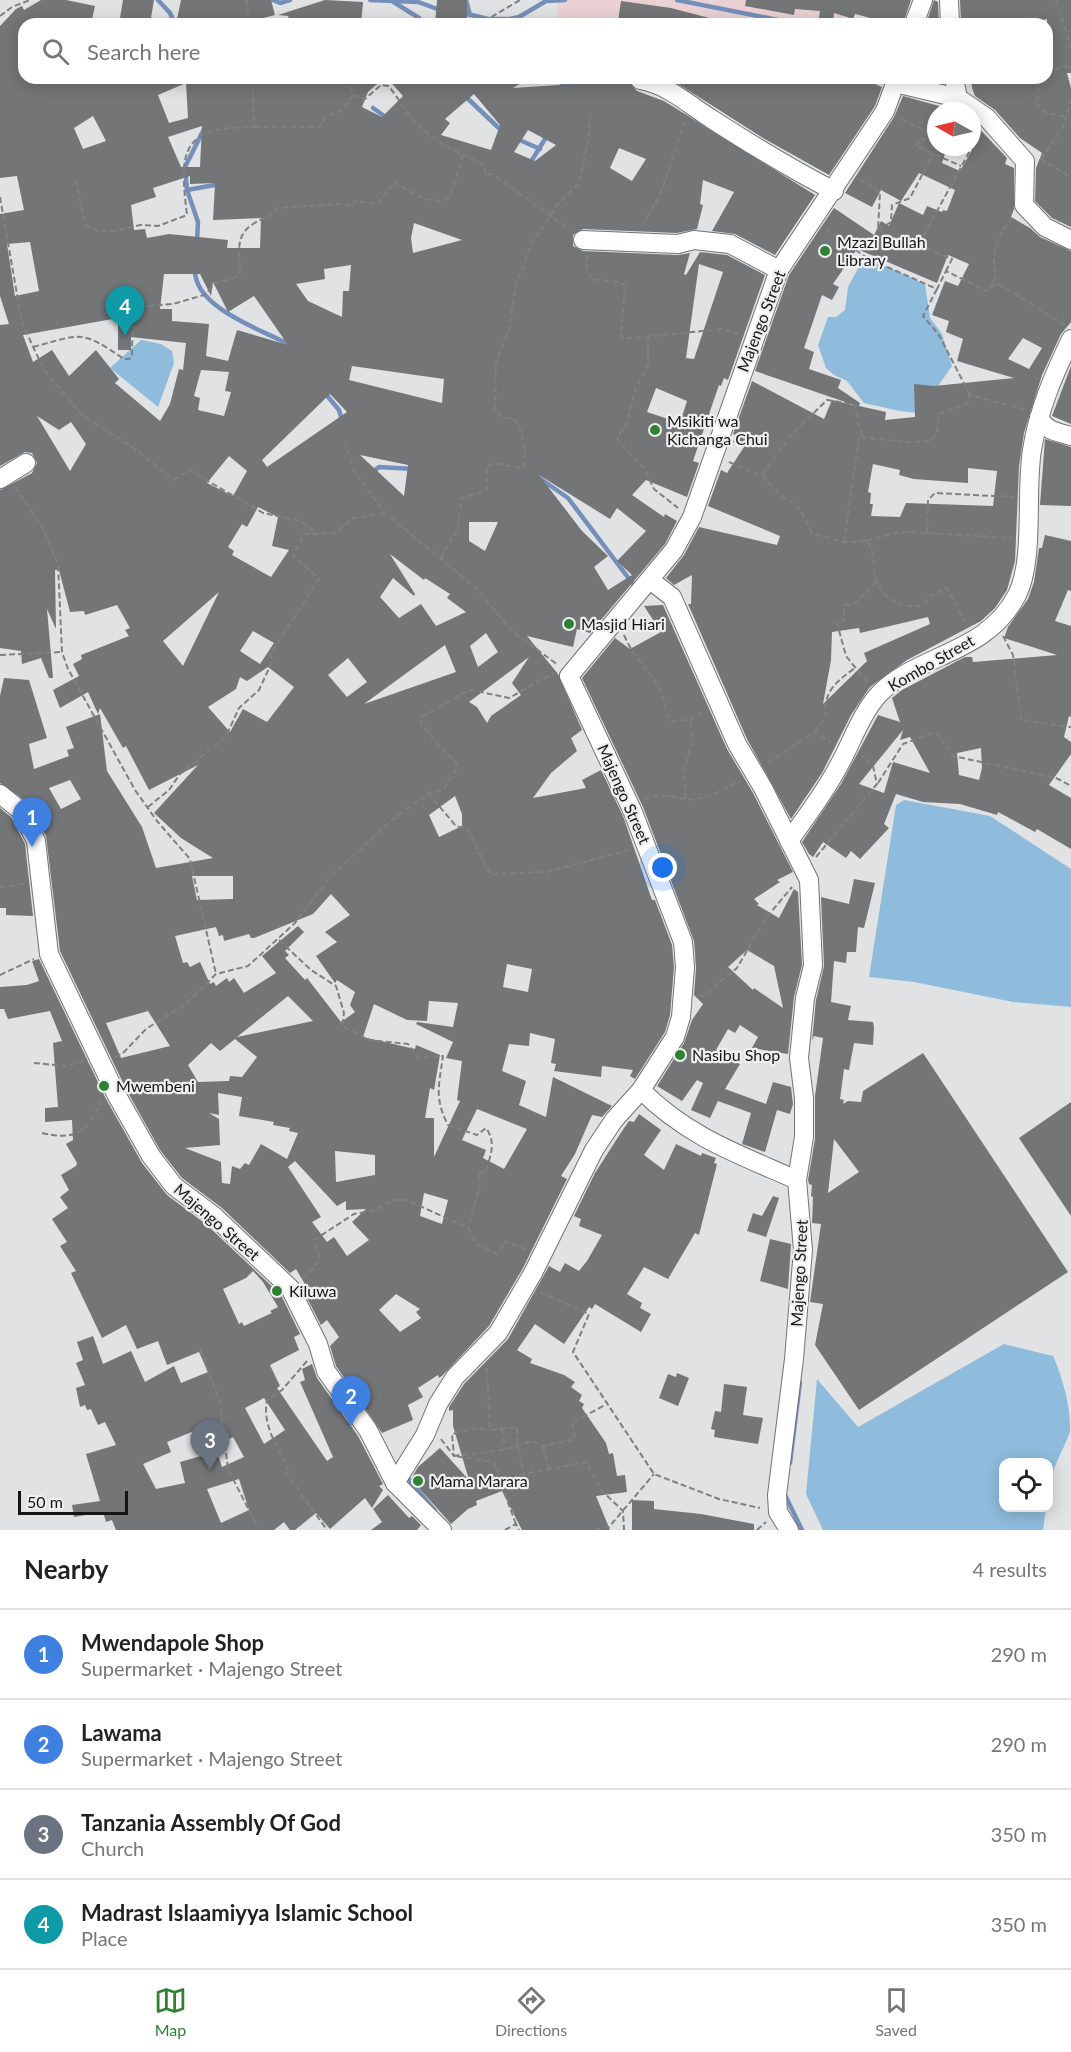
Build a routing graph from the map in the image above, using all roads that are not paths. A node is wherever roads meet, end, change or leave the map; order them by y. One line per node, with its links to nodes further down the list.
1 (923, 0): 3 (street)
2 (949, 0): 4 (street)
3 (916, 18)
4 (950, 18)
5 (656, 84): 9 (street)
6 (895, 84): 9 (street, Majengo Street)
7 (926, 84): 8 (street)
8 (956, 88): 11 (street)
9 (834, 191): 12 (street, Majengo Street)
10 (583, 240): 12 (street)
11 (1071, 240)
12 (779, 270): 18 (street, Majengo Street)
13 (1071, 339): 14 (street, Kombo Street)
14 (1039, 417): 15 (street); 20 (street, Kombo Street)
15 (1071, 436)
16 (26, 463): 17 (street)
17 (3, 477)
18 (650, 580): 20 (street, Majengo Street); 21 (street, Majengo Street)
19 (0, 794): 23 (street, Majengo Street)
20 (789, 841): 22 (street, Majengo Street)
21 (641, 1090): 22 (street); 23 (street, Majengo Street)
22 (797, 1180): 25 (street, Majengo Street)
23 (395, 1483): 24 (street, Majengo Street)
24 (442, 1530)
25 (789, 1530)

